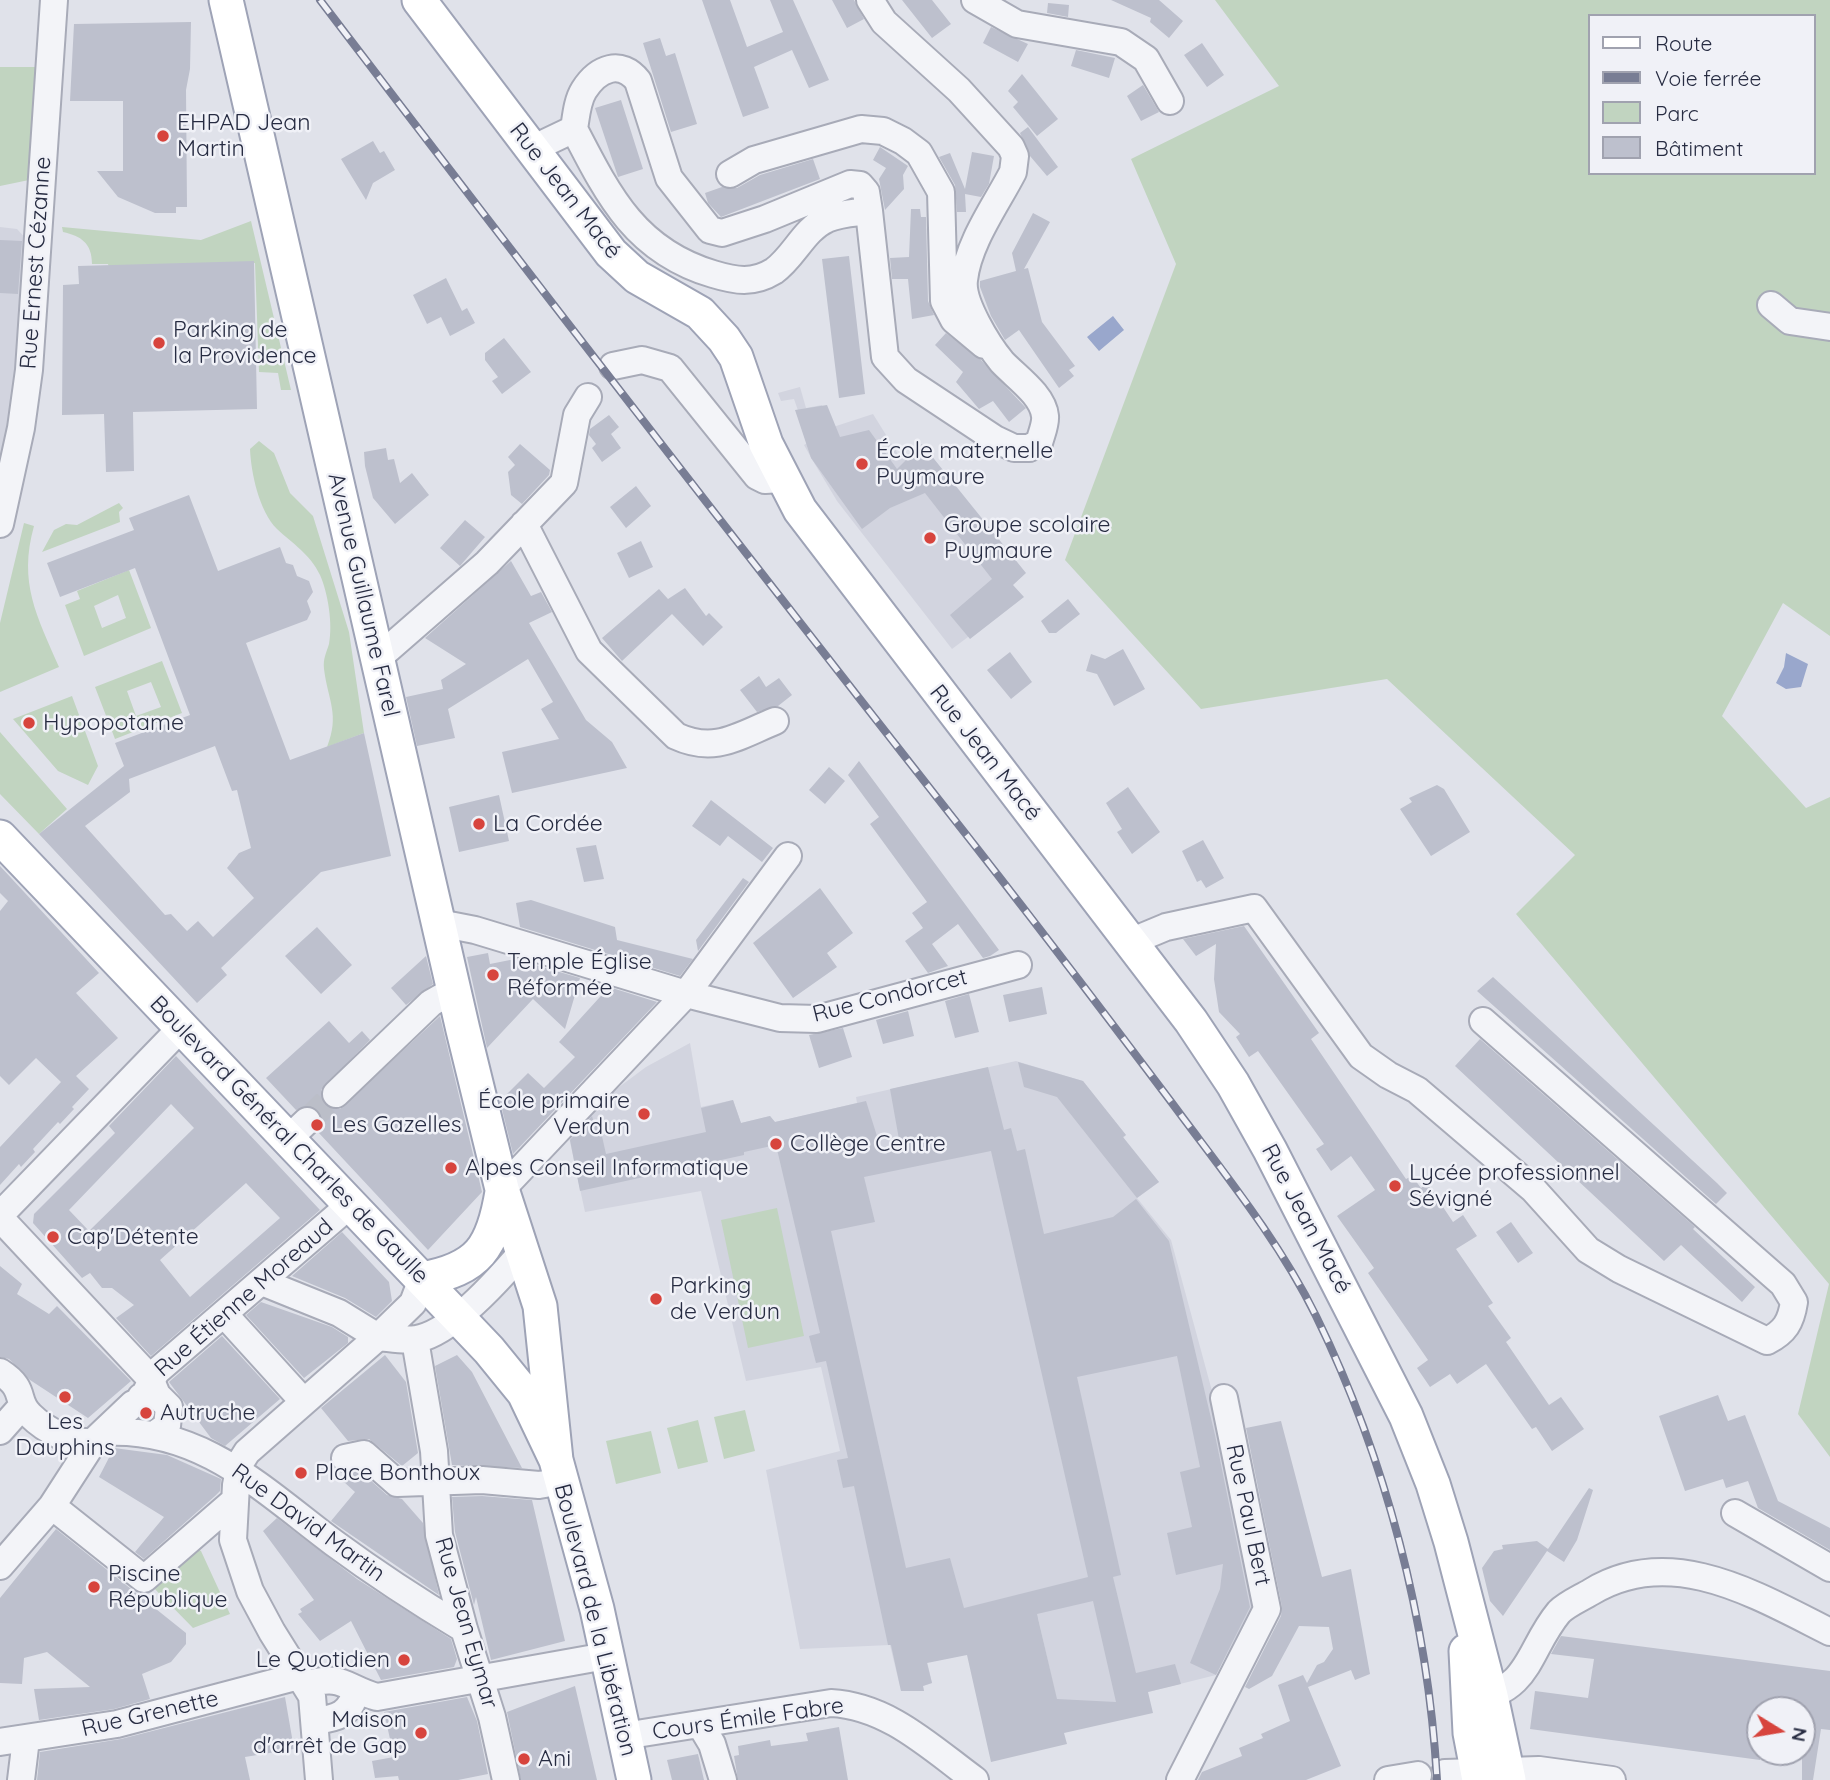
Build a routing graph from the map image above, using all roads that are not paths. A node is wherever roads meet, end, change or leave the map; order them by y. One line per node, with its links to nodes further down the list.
1 (54, 0): 19 (street, Rue Ernest Cézanne)
2 (226, 0): 21 (main road, Avenue Guillaume Farel)
3 (419, 0): 8 (main road, Rue Jean Macé)
4 (870, 0): 15 (street)
5 (975, 0): 6 (street)
6 (1170, 100)
7 (574, 129): 8 (street); 10 (street); 12 (street)
8 (530, 150): 11 (main road, Rue Jean Macé)
9 (730, 174): 15 (street)
10 (598, 177): 11 (street); 12 (street)
11 (565, 195): 18 (main road, Rue Jean Macé)
12 (869, 211): 15 (street)
13 (1771, 305): 14 (street)
14 (1830, 327)
15 (1000, 359)
16 (613, 366): 18 (street)
17 (588, 397): 20 (street)
18 (782, 479): 26 (main road, Rue Jean Macé)
19 (0, 524)
20 (524, 524): 21 (street); 22 (street)
21 (378, 658): 25 (main road, Avenue Guillaume Farel)
22 (775, 721)
23 (0, 837): 31 (main road, Boulevard Général Charles de Gaulle)
24 (788, 856): 29 (street)
25 (439, 923): 28 (main road, Avenue Guillaume Farel); 29 (street, Rue Condorcet)
26 (1130, 942): 30 (street); 61 (main road, Rue Jean Macé)
27 (1018, 965): 29 (street, Rue Condorcet)
28 (454, 990): 32 (street); 33 (main road, Avenue Guillaume Farel)
29 (686, 995): 33 (street)
30 (1483, 1021)
31 (182, 1027): 34 (main road, Boulevard Général Charles de Gaulle); 35 (street)
32 (336, 1094)
33 (502, 1189): 36 (main road, Avenue Guillaume Farel); 37 (main road)
34 (351, 1204): 37 (main road, Boulevard Général Charles de Gaulle); 38 (street, Rue Étienne Moreaud)
35 (0, 1216): 44 (street)
36 (523, 1251): 40 (street); 54 (main road, Avenue Guillaume Farel)
37 (422, 1279): 40 (main road, Boulevard Général Charles de Gaulle); 41 (street)
38 (262, 1282): 39 (street, Rue Étienne Moreaud); 41 (street)
39 (224, 1314): 44 (street, Rue Étienne Moreaud); 46 (street)
40 (457, 1315): 42 (street); 54 (main road, Boulevard Général Charles de Gaulle)
41 (378, 1337): 42 (street); 46 (street)
42 (415, 1340): 55 (street, Rue Jean Eymar)
43 (0, 1372): 47 (street)
44 (151, 1397): 49 (street); 49 (street); 50 (street); 51 (street)
45 (1224, 1398): 81 (street, Rue Paul Bert)
46 (304, 1402): 53 (street)
47 (23, 1405): 48 (street); 50 (street, Rue David Martin)
48 (0, 1431)
49 (145, 1432): 50 (street, Rue David Martin); 51 (street, Rue David Martin)
50 (99, 1436): 57 (street)
51 (204, 1451): 53 (street, Rue David Martin)
52 (345, 1458): 55 (street)
53 (239, 1469): 56 (street); 62 (street, Rue David Martin)
54 (559, 1471): 55 (street); 64 (main road, Boulevard de la Libération)
55 (436, 1482): 62 (street, Rue Jean Eymar)
56 (234, 1501): 57 (street); 66 (street)
57 (52, 1506): 59 (street)
58 (1735, 1513): 60 (street)
59 (0, 1566)
60 (1830, 1569)
61 (1458, 1574): 68 (main road, Rue Jean Macé); 68 (main road, Rue Jean Macé)
62 (464, 1629): 65 (street, Rue Jean Eymar)
63 (1830, 1632): 68 (street)
64 (606, 1656): 65 (street, Rue Grenette); 71 (main road, Boulevard de la Libération)
65 (479, 1677): 67 (street, Rue Grenette); 75 (street, Rue Jean Eymar)
66 (302, 1680): 67 (street, Rue Grenette); 69 (street); 72 (street, Rue Grenette)
67 (356, 1691): 69 (street)
68 (1478, 1698): 74 (main road, Rue Jean Macé); 74 (main road, Rue Jean Macé)
69 (315, 1721): 77 (street)
70 (700, 1724): 71 (street, Cours Émile Fabre); 79 (street); 80 (street, Cours Émile Fabre)
71 (624, 1737): 78 (main road, Boulevard de la Libération)
72 (13, 1740): 76 (street)
73 (1418, 1775): 82 (street)
74 (1481, 1775): 83 (street)
75 (502, 1779)
76 (21, 1780)
77 (319, 1780)
78 (634, 1780)
79 (723, 1780)
80 (975, 1780)
81 (1181, 1780)
82 (1388, 1780)
83 (1612, 1780)

